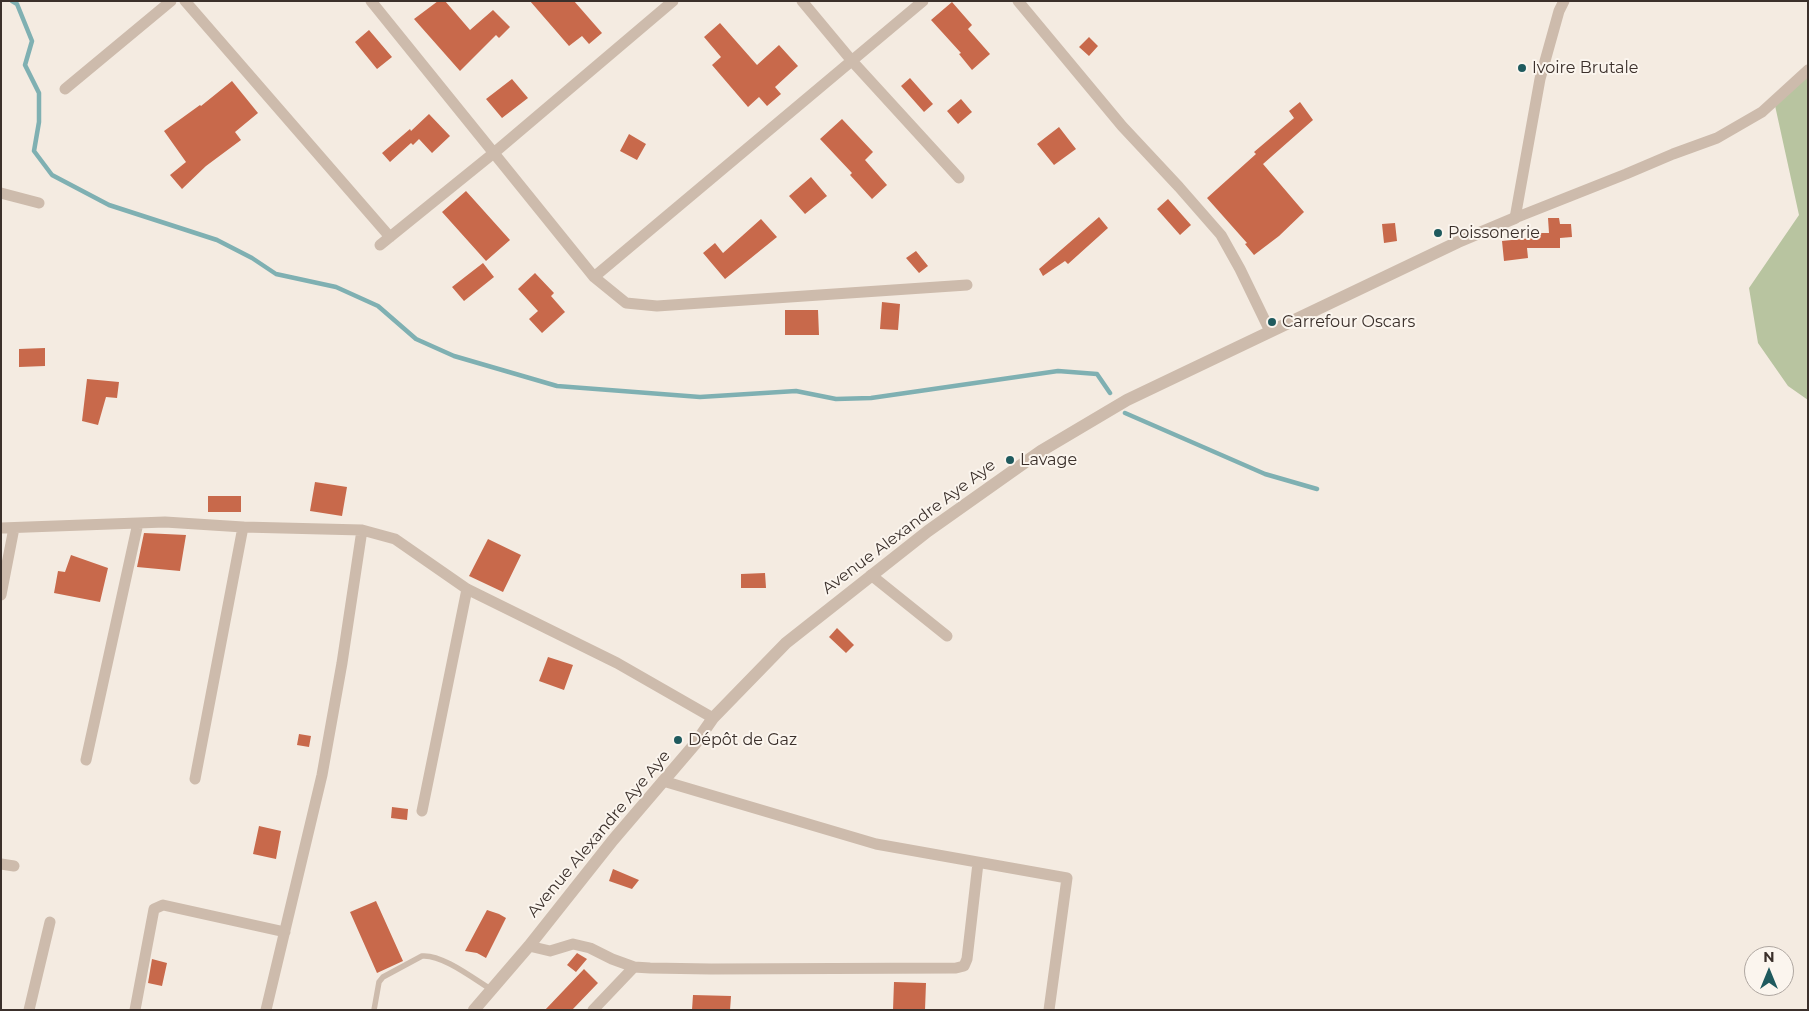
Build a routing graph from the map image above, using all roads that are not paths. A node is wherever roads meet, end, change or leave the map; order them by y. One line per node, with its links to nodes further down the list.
1 (171, 1): 11 (street)
2 (185, 1): 12 (street)
3 (371, 1): 12 (street)
4 (673, 1): 12 (street)
5 (802, 1): 9 (street)
6 (923, 1): 9 (street)
7 (1018, 1): 19 (street)
8 (1564, 1): 16 (street)
9 (852, 61): 13 (street); 17 (street)
10 (1808, 70): 16 (street)
11 (65, 89)
12 (495, 152): 17 (street)
13 (959, 178)
14 (1, 193): 15 (street)
15 (39, 204)
16 (1515, 218): 19 (street, Avenue Alexandre Aye Aye)
17 (594, 277): 18 (street)
18 (967, 286)
19 (1270, 331): 25 (street, Avenue Alexandre Aye Aye)
20 (138, 523): 21 (street); 23 (street); 30 (street)
21 (243, 526): 24 (street); 31 (street)
22 (1, 528): 23 (street)
23 (14, 528): 27 (street)
24 (362, 530): 26 (street); 38 (street)
25 (870, 575): 28 (street); 29 (street, Avenue Alexandre Aye Aye)
26 (467, 589): 29 (street); 33 (street)
27 (1, 596)
28 (947, 636)
29 (713, 718): 32 (street, Avenue Alexandre Aye Aye)
30 (86, 760)
31 (195, 779)
32 (663, 782): 34 (street); 39 (street, Avenue Alexandre Aye Aye)
33 (422, 811)
34 (978, 863): 40 (street); 48 (street)
35 (1, 864): 36 (street)
36 (14, 866)
37 (50, 922): 42 (street)
38 (285, 932): 43 (street); 44 (street)
39 (529, 946): 40 (street); 41 (street, Avenue Alexandre Aye Aye)
40 (634, 966): 47 (street)
41 (492, 990): 45 (lane); 46 (street, Avenue Alexandre Aye Aye)
42 (29, 1010)
43 (135, 1010)
44 (266, 1010)
45 (374, 1010)
46 (474, 1010)
47 (593, 1010)
48 (1049, 1010)

